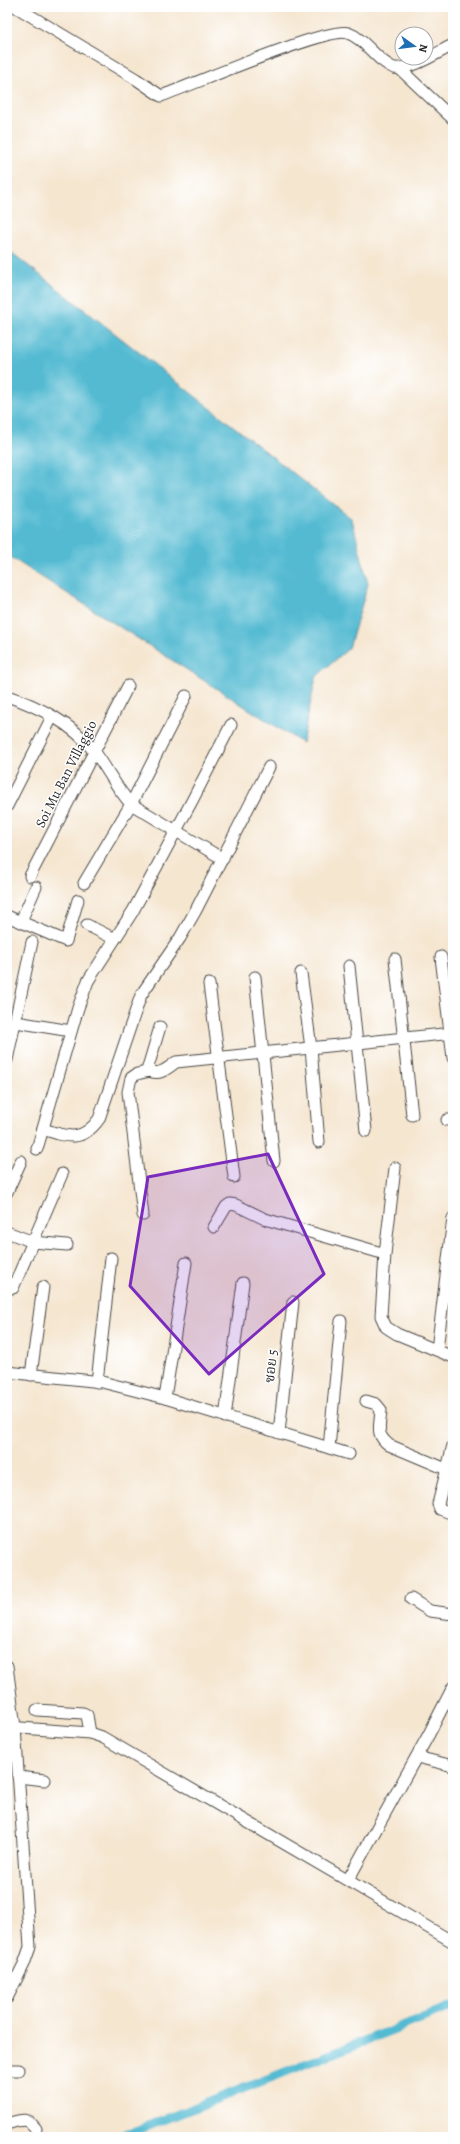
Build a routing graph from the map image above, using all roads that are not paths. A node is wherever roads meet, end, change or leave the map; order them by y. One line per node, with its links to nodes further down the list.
1 (16, 7): 3 (street)
2 (453, 45): 3 (street)
3 (400, 69): 4 (street)
4 (453, 119)
5 (128, 686): 10 (street, Soi Mu Ban Villaggio)
6 (7, 696): 8 (street)
7 (186, 696): 12 (street)
8 (52, 717): 10 (street); 13 (street)
9 (231, 725): 14 (street)
10 (94, 751): 12 (street); 16 (street, Soi Mu Ban Villaggio)
11 (269, 767): 15 (street)
12 (131, 804): 14 (street); 17 (street)
13 (7, 806)
14 (177, 830): 15 (street); 23 (street)
15 (223, 859): 44 (street)
16 (30, 876)
17 (84, 883)
18 (36, 887): 21 (street)
19 (78, 900): 21 (street)
20 (7, 916): 21 (street)
21 (21, 921)
22 (87, 925): 23 (street)
23 (115, 940): 33 (street)
24 (32, 942): 31 (street)
25 (441, 957): 34 (street)
26 (395, 959): 35 (street)
27 (349, 966): 36 (street)
28 (301, 973): 37 (street)
29 (255, 977): 38 (street)
30 (209, 984): 39 (street)
31 (16, 1022): 33 (street); 41 (street)
32 (160, 1027): 42 (street)
33 (71, 1031): 44 (street)
34 (452, 1034): 35 (street); 40 (street)
35 (403, 1038): 36 (street); 43 (street)
36 (356, 1043): 37 (street); 45 (street)
37 (311, 1048): 38 (street); 46 (street)
38 (264, 1053): 39 (street); 49 (street)
39 (218, 1058): 42 (street); 52 (street)
40 (453, 1058)
41 (7, 1060)
42 (150, 1071): 54 (street)
43 (412, 1115)
44 (43, 1129): 47 (street)
45 (366, 1131)
46 (319, 1142)
47 (37, 1149)
48 (21, 1161): 53 (street)
49 (274, 1161)
50 (395, 1168): 60 (street)
51 (62, 1174): 58 (street)
52 (234, 1177)
53 (7, 1192)
54 (143, 1215)
55 (453, 1218): 68 (street)
56 (214, 1228): 60 (street)
57 (7, 1232): 58 (street)
58 (33, 1242): 59 (street); 65 (street)
59 (67, 1245)
60 (385, 1254): 68 (street)
61 (111, 1258): 72 (street)
62 (186, 1263): 73 (street)
63 (243, 1283): 75 (street)
64 (43, 1287): 71 (street)
65 (13, 1288)
66 (293, 1302): 76 (street, ซอย 5)
67 (341, 1321): 78 (street)
68 (438, 1350): 69 (street)
69 (453, 1357)
70 (7, 1372): 71 (street)
71 (31, 1375): 72 (street)
72 (97, 1382): 73 (street)
73 (165, 1398): 75 (street)
74 (366, 1401): 80 (street)
75 (225, 1417): 76 (street)
76 (279, 1433): 78 (street)
77 (453, 1445): 80 (street)
78 (330, 1448): 79 (street)
79 (349, 1454)
80 (446, 1469): 81 (street)
81 (453, 1514)
82 (411, 1599): 83 (street)
83 (453, 1614)
84 (7, 1666): 87 (street)
85 (453, 1687): 89 (street)
86 (37, 1710): 88 (street)
87 (11, 1727): 88 (street); 91 (street)
88 (90, 1733): 93 (street)
89 (417, 1756): 90 (street); 93 (street)
90 (453, 1766)
91 (18, 1777): 92 (street); 95 (street)
92 (45, 1780)
93 (348, 1880): 94 (street)
94 (453, 1942)
95 (7, 1998)
96 (7, 2070): 97 (street)
97 (19, 2070)
98 (7, 2124): 99 (street)
99 (36, 2128)

